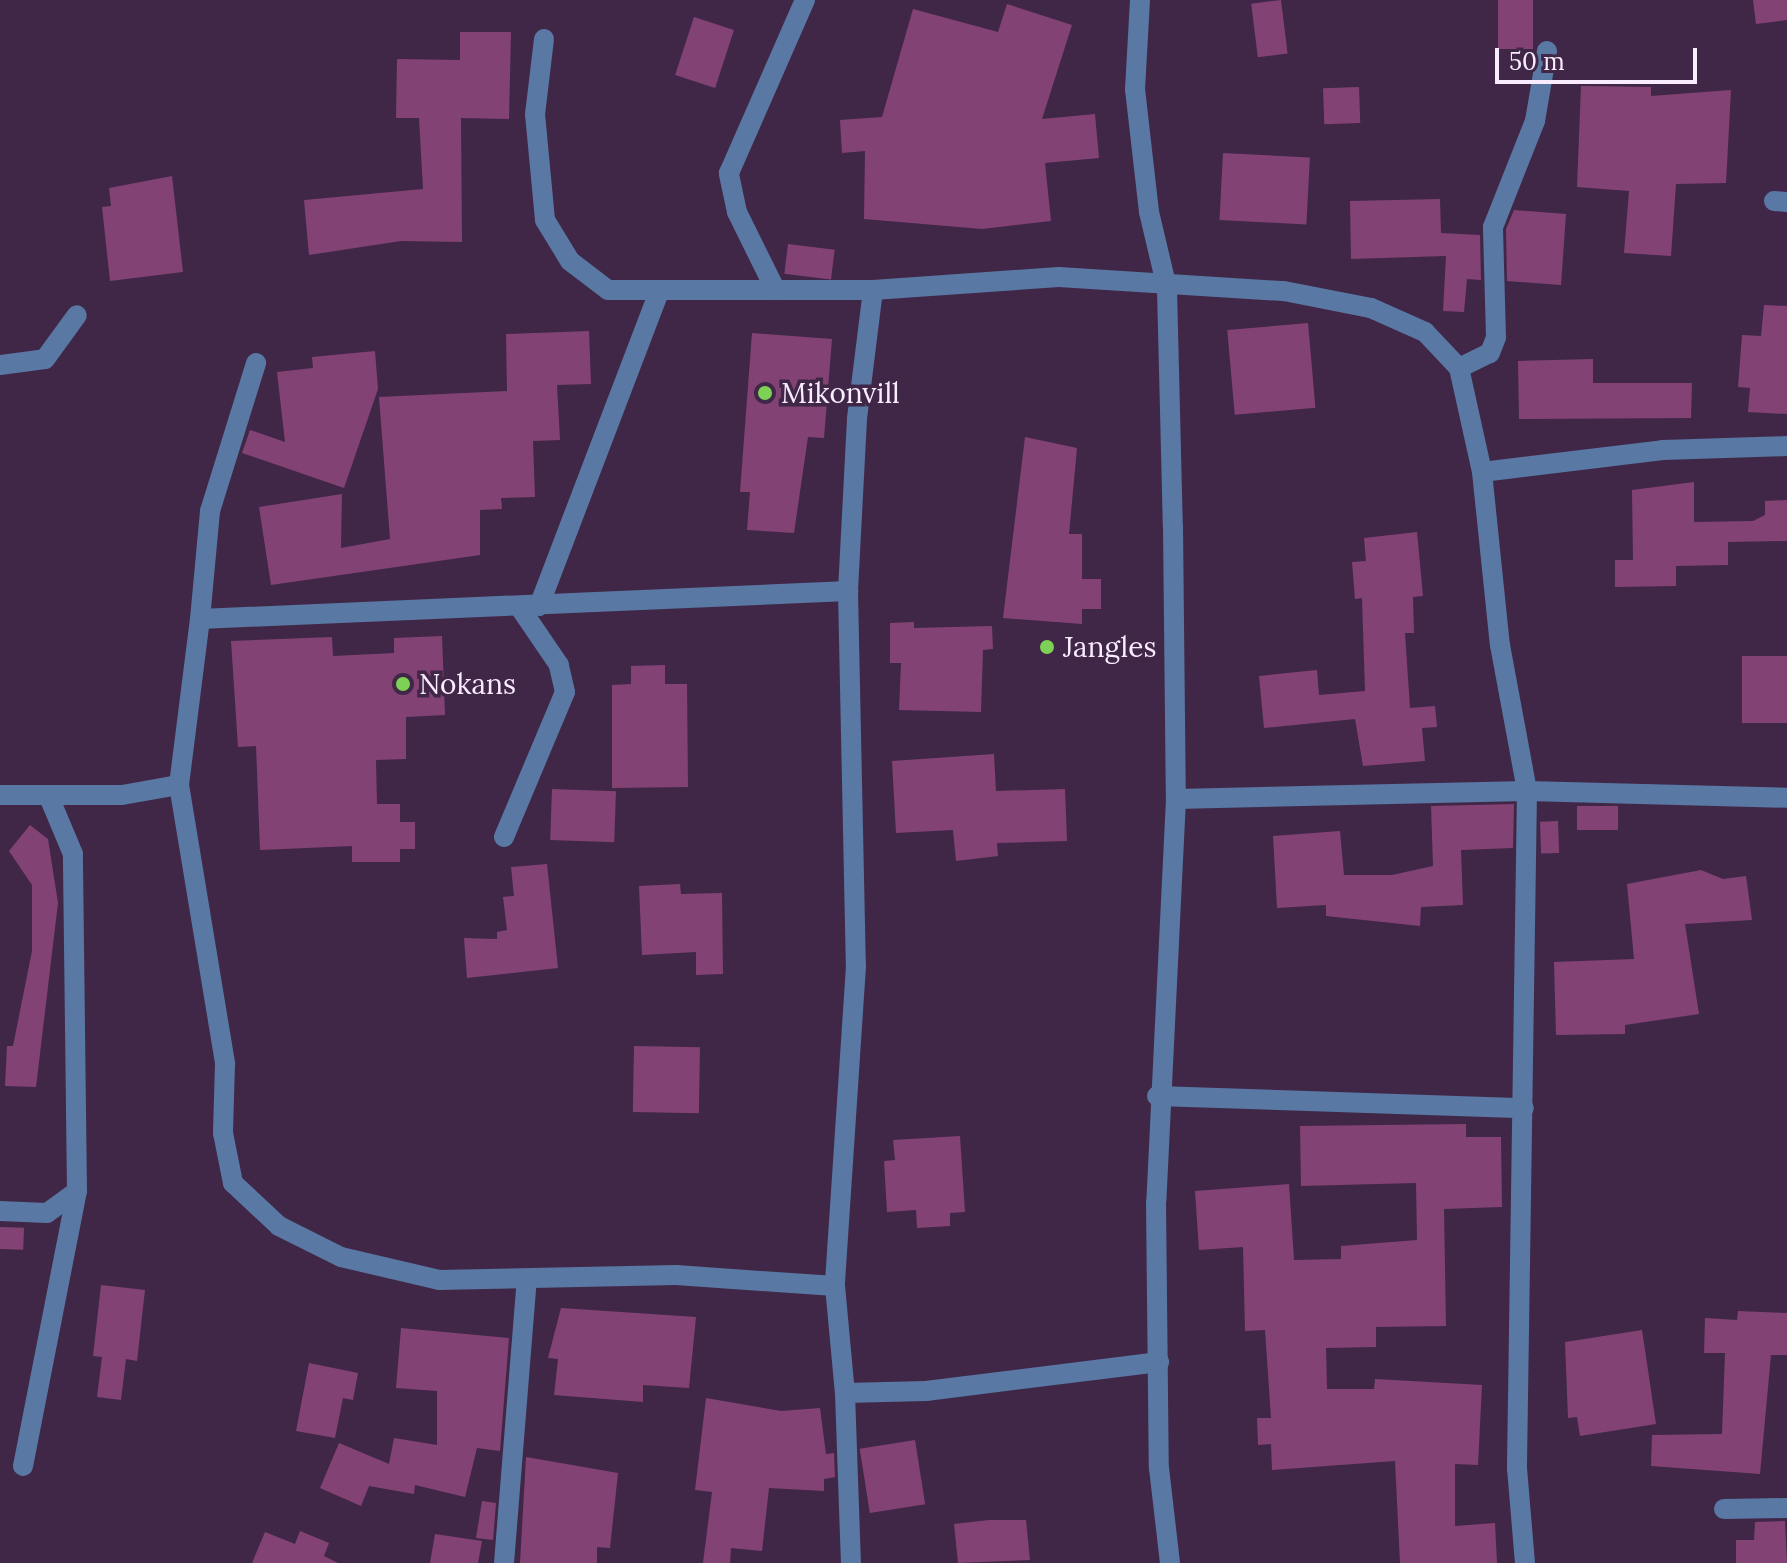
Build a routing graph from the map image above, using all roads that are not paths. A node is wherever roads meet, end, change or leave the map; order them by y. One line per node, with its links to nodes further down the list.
1 (805, 0): 6 (street)
2 (1140, 0): 5 (street)
3 (544, 39): 8 (street)
4 (1547, 51): 12 (street)
5 (1167, 288): 7 (street); 12 (street); 23 (street)
6 (775, 289): 7 (street); 8 (street)
7 (873, 290): 15 (street)
8 (659, 292): 16 (street)
9 (77, 315): 11 (street)
10 (256, 363): 17 (street)
11 (0, 365)
12 (1459, 368): 14 (street)
13 (1787, 446): 14 (street)
14 (1482, 472): 19 (street)
15 (848, 591): 16 (street); 30 (street)
16 (530, 608): 17 (street); 24 (street)
17 (200, 619): 18 (street)
18 (179, 785): 21 (street); 29 (street)
19 (1527, 791): 22 (street); 23 (street); 26 (street)
20 (0, 795): 21 (street)
21 (49, 797): 27 (street)
22 (1787, 798)
23 (1176, 799): 25 (street)
24 (504, 837)
25 (1157, 1096): 26 (street); 31 (street)
26 (1524, 1108): 39 (street)
27 (77, 1191): 28 (street); 33 (street)
28 (0, 1211)
29 (527, 1280): 30 (street); 36 (street)
30 (835, 1286): 32 (street)
31 (1159, 1362): 32 (street); 38 (street)
32 (845, 1393): 37 (street)
33 (23, 1466)
34 (1787, 1508): 35 (street)
35 (1724, 1509)
36 (504, 1563)
37 (851, 1563)
38 (1170, 1563)
39 (1525, 1563)

